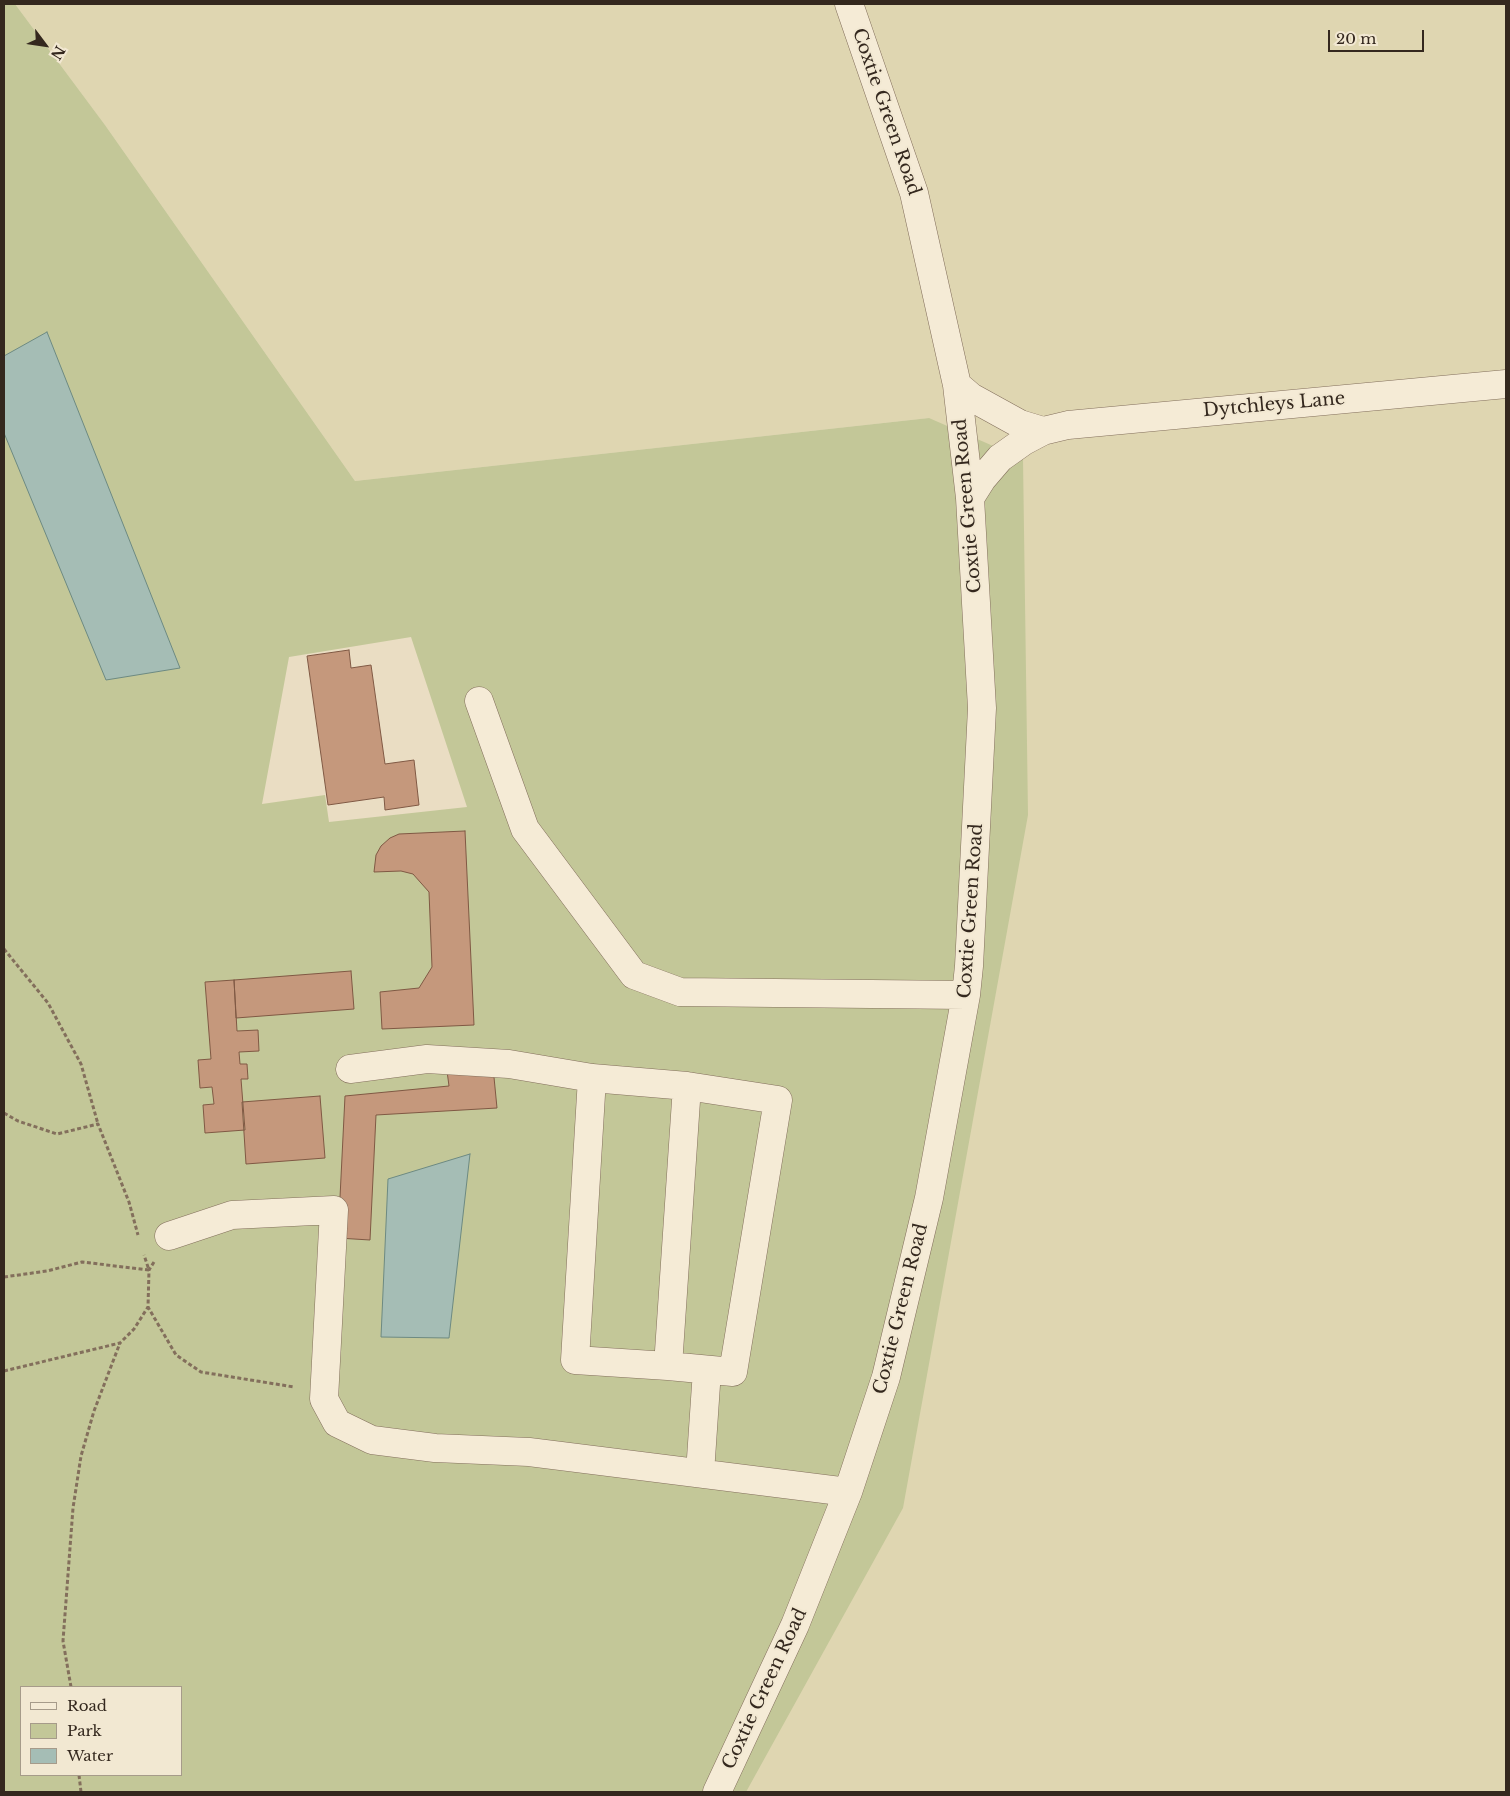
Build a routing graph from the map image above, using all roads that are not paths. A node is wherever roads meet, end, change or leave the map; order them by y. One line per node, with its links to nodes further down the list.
1 (849, 4): 3 (street, Coxtie Green Road)
2 (1506, 384): 4 (street, Dytchleys Lane)
3 (957, 385): 4 (street, Dytchleys Lane); 5 (street, Coxtie Green Road)
4 (1042, 431): 5 (street, Dytchleys Lane)
5 (970, 498): 7 (street, Coxtie Green Road)
6 (479, 701): 7 (street)
7 (966, 995): 15 (street, Coxtie Green Road)
8 (350, 1069): 9 (street)
9 (592, 1078): 10 (street); 12 (street)
10 (687, 1086): 12 (street); 13 (street)
11 (169, 1236): 14 (street)
12 (668, 1366): 13 (street)
13 (707, 1370): 14 (street)
14 (700, 1473): 15 (street)
15 (848, 1492): 16 (street, Coxtie Green Road)
16 (717, 1792)

